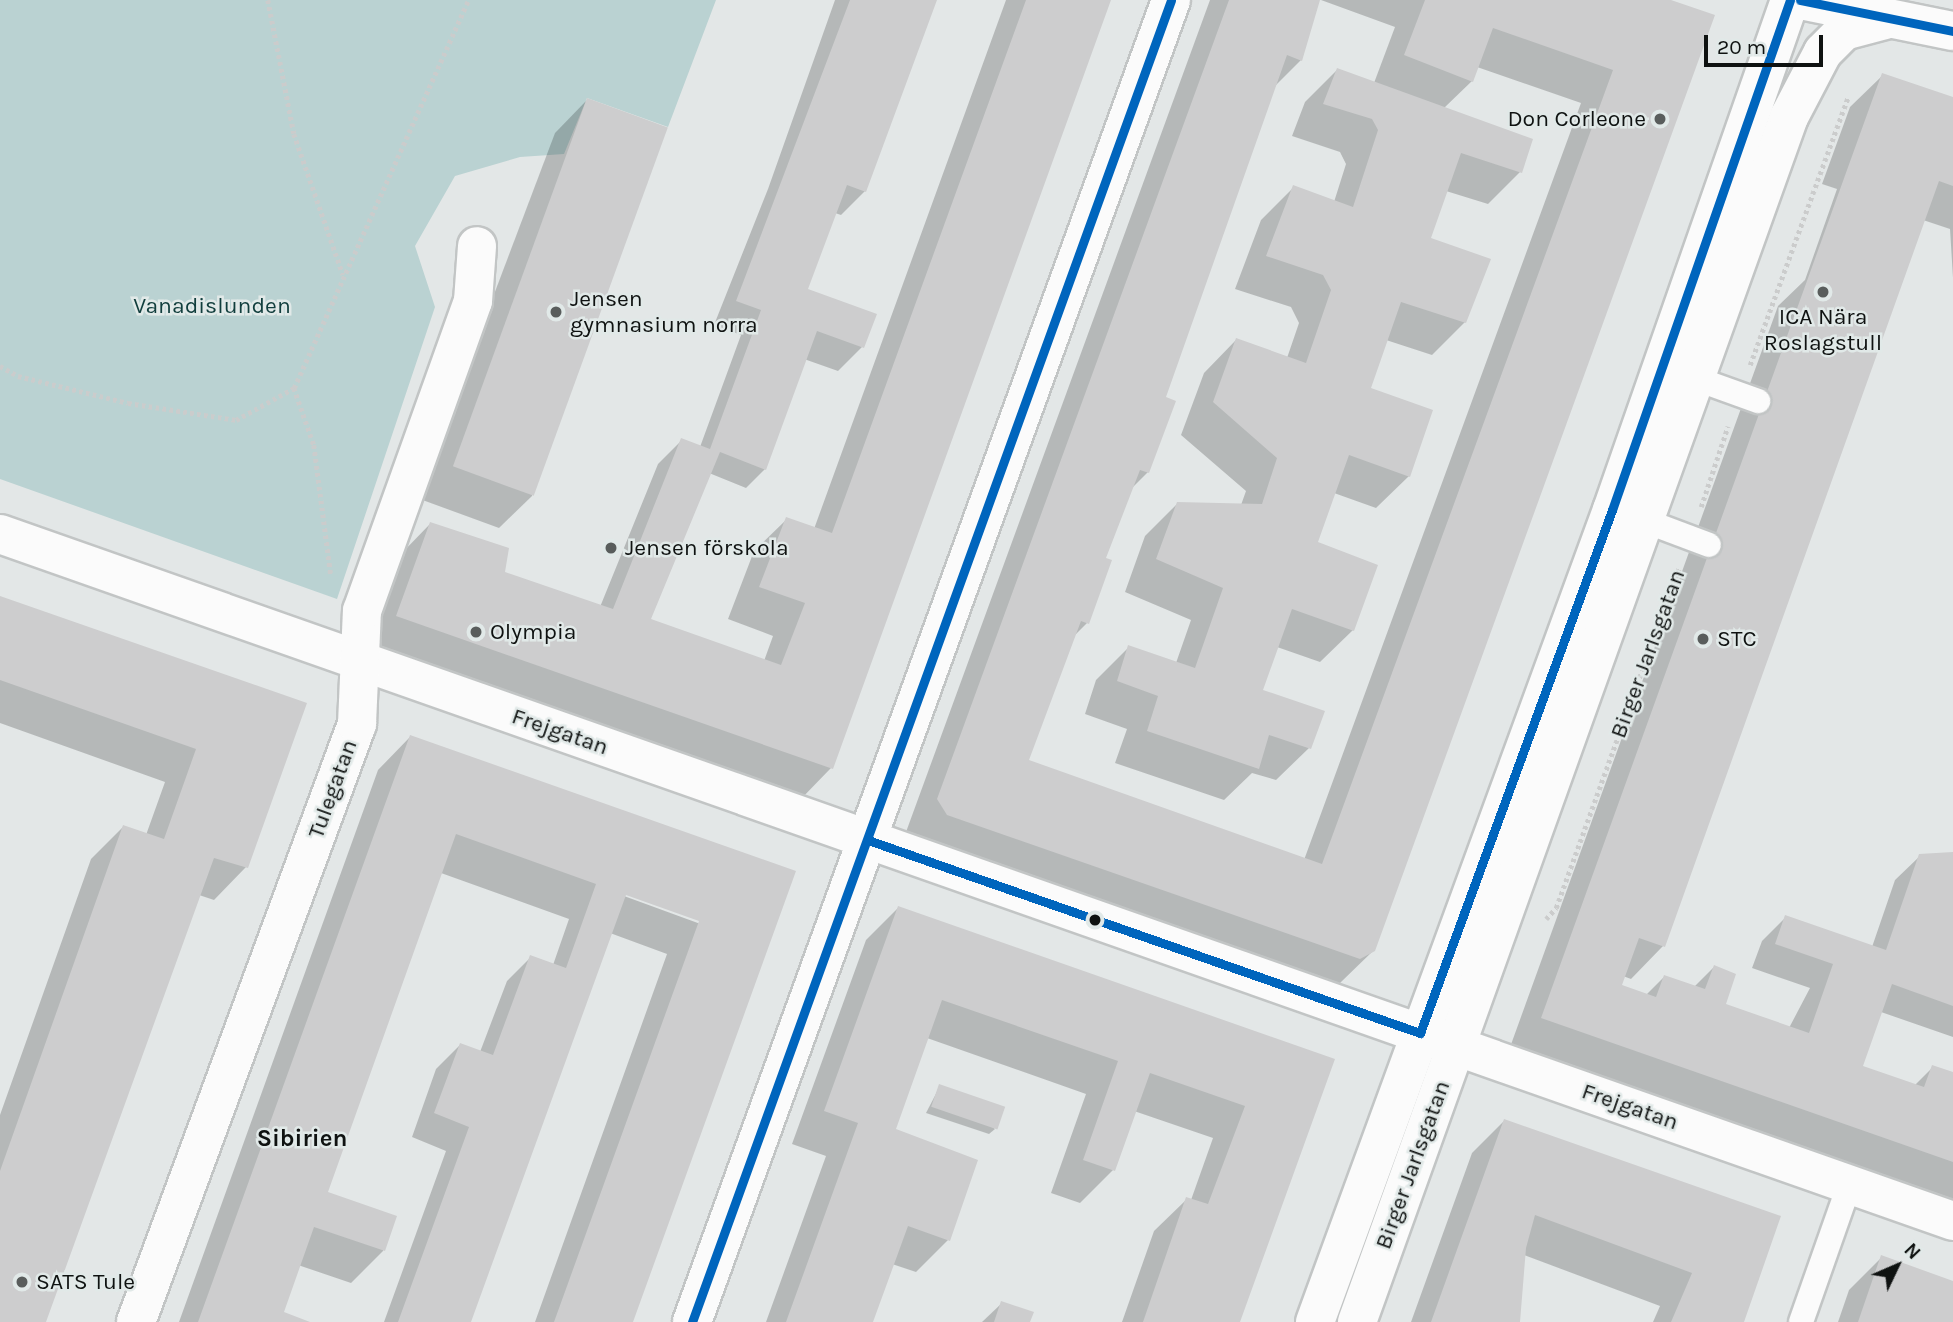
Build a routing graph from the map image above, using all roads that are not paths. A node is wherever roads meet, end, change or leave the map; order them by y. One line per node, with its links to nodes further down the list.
1 (1171, 0): 13 (street)
2 (1790, 0): 7 (street, Birger Jarlsgatan)
3 (1800, 0): 4 (street)
4 (1878, 10): 5 (street); 7 (street, Birger Jarlsgatan)
5 (1947, 34)
6 (477, 246): 12 (street, Tulegatan)
7 (1679, 373): 8 (lane); 9 (street, Birger Jarlsgatan)
8 (1749, 398)
9 (1628, 515): 11 (lane); 14 (street, Birger Jarlsgatan); 15 (street, Birger Jarlsgatan)
10 (0, 534): 12 (street, Frejgatan)
11 (1699, 541)
12 (359, 662): 13 (street, Frejgatan); 18 (street, Tulegatan)
13 (868, 840): 14 (street, Frejgatan); 19 (street)
14 (1420, 1033): 15 (street, Frejgatan); 20 (street, Birger Jarlsgatan)
15 (1456, 1046): 16 (street, Frejgatan); 21 (street, Birger Jarlsgatan)
16 (1850, 1183): 17 (street, Frejgatan); 22 (lane)
17 (1953, 1221)
18 (136, 1322)
19 (692, 1322)
20 (1315, 1322)
21 (1357, 1322)
22 (1801, 1322)

